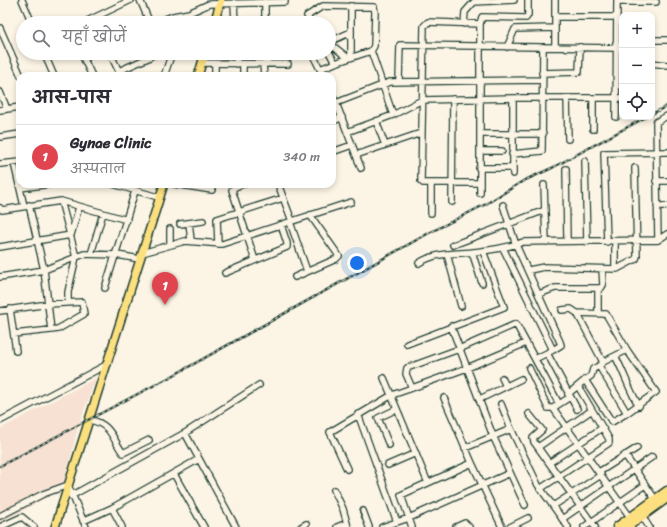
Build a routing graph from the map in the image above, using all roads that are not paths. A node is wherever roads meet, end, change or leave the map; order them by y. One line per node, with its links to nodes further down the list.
1 (22, 0): 15 (street)
2 (131, 0): 16 (street)
3 (140, 0): 17 (street)
4 (514, 0): 25 (street)
5 (528, 0): 26 (street)
6 (555, 0): 23 (street)
7 (617, 1): 11 (street); 24 (street)
8 (221, 2): 12 (street); 14 (street); 19 (main road)
9 (264, 2): 10 (street); 12 (street); 21 (street)
10 (285, 2)
11 (656, 2)
12 (234, 3): 20 (street)
13 (351, 6): 22 (street); 29 (street); 41 (street)
14 (184, 14): 18 (street)
15 (29, 16)
16 (98, 16)
17 (147, 16)
18 (178, 16)
19 (216, 16)
20 (235, 16)
21 (265, 16)
22 (307, 16)
23 (555, 17): 24 (street); 28 (street)
24 (617, 17): 40 (street)
25 (464, 24): 26 (street); 33 (street)
26 (480, 24): 34 (street)
27 (0, 28): 63 (street)
28 (554, 28): 36 (street); 38 (street)
29 (351, 32): 30 (street); 42 (street)
30 (336, 39)
31 (655, 40): 32 (street)
32 (667, 40)
33 (423, 45): 34 (street); 75 (street); 78 (street)
34 (480, 46): 36 (street); 77 (street)
35 (336, 47): 42 (street)
36 (507, 47): 37 (street)
37 (543, 47): 38 (street); 74 (street)
38 (555, 47): 39 (street)
39 (580, 47): 40 (street); 74 (street)
40 (618, 47): 54 (street)
41 (371, 51): 42 (street); 79 (street)
42 (350, 58): 53 (street)
43 (47, 60): 64 (street)
44 (85, 60): 65 (street)
45 (113, 60): 66 (street)
46 (145, 60): 67 (street)
47 (170, 60): 68 (street)
48 (203, 60): 56 (main road)
49 (239, 60): 58 (street)
50 (266, 60): 59 (street)
51 (315, 60): 62 (street)
52 (333, 60): 53 (street)
53 (335, 63): 62 (street)
54 (619, 63)
55 (655, 63): 61 (street)
56 (202, 64): 57 (street); 69 (main road)
57 (215, 64): 58 (street); 70 (street)
58 (240, 64): 59 (street); 71 (street)
59 (265, 64): 60 (street); 72 (street)
60 (288, 64)
61 (667, 65)
62 (320, 69): 73 (street)
63 (19, 72)
64 (52, 72)
65 (90, 72)
66 (119, 72)
67 (124, 72)
68 (165, 72)
69 (199, 72)
70 (215, 72)
71 (242, 72)
72 (264, 72)
73 (321, 72)
74 (542, 73): 76 (street)
75 (399, 80): 78 (street); 79 (street)
76 (542, 80): 77 (street); 87 (street)
77 (479, 81): 78 (street); 86 (street)
78 (423, 82): 88 (street)
79 (382, 86): 89 (street); 93 (street)
80 (0, 92): 91 (street)
81 (513, 98): 86 (street); 87 (street); 103 (street)
82 (567, 98): 83 (street); 87 (street); 107 (street)
83 (593, 98): 84 (street); 99 (street)
84 (619, 98): 95 (street)
85 (453, 99): 86 (street); 88 (street); 127 (street)
86 (479, 99): 102 (street)
87 (543, 99): 104 (street)
88 (422, 100): 93 (street); 101 (street)
89 (336, 103): 96 (street)
90 (16, 108): 91 (street)
91 (7, 109): 92 (street)
92 (0, 110)
93 (393, 115): 98 (street)
94 (667, 116): 113 (street)
95 (616, 117)
96 (342, 118): 97 (street); 100 (street)
97 (336, 120)
98 (376, 121): 100 (street); 109 (street)
99 (593, 129)
100 (347, 132): 108 (street)
101 (421, 133): 109 (street); 126 (street)
102 (480, 134): 103 (street); 111 (street)
103 (512, 134): 104 (street); 115 (street)
104 (543, 134): 115 (street)
105 (16, 135): 106 (street)
106 (0, 137)
107 (568, 139)
108 (352, 145): 110 (street); 116 (street)
109 (385, 145): 116 (street)
110 (336, 151)
111 (480, 151): 112 (street); 121 (street)
112 (502, 151)
113 (655, 152): 114 (street); 124 (street); 173 (street)
114 (667, 152)
115 (512, 154): 121 (street)
116 (356, 155): 120 (street)
117 (585, 161): 172 (street)
118 (16, 162): 119 (street)
119 (0, 164)
120 (361, 168)
121 (480, 168): 128 (street)
122 (635, 168): 168 (street)
123 (566, 169): 171 (street)
124 (656, 181): 125 (street); 146 (street)
125 (667, 181)
126 (431, 183): 127 (street); 153 (street)
127 (452, 183): 128 (street); 143 (street)
128 (480, 183): 138 (street)
129 (544, 185): 150 (street)
130 (20, 188): 144 (street)
131 (126, 188): 137 (street)
132 (162, 188): 139 (main road)
133 (199, 188): 136 (street)
134 (234, 188): 151 (street)
135 (279, 188): 140 (street)
136 (212, 190)
137 (136, 191): 139 (street); 155 (street)
138 (480, 193)
139 (158, 197): 186 (main road)
140 (283, 198): 151 (street); 157 (street)
141 (61, 201): 144 (street); 148 (street); 164 (street)
142 (351, 202): 154 (street)
143 (452, 202)
144 (26, 205): 149 (street); 169 (street)
145 (503, 205): 159 (street)
146 (657, 206): 147 (street); 167 (street)
147 (667, 206)
148 (80, 207): 152 (street); 164 (street)
149 (0, 208)
150 (545, 210): 159 (street); 170 (street)
151 (239, 211): 165 (street); 175 (street)
152 (103, 213): 155 (street); 183 (street)
153 (431, 213)
154 (310, 215): 157 (street); 194 (street)
155 (127, 220): 185 (street)
156 (203, 221): 158 (street)
157 (291, 222): 161 (street); 194 (street)
158 (189, 223): 160 (street); 166 (street)
159 (508, 223): 177 (street); 178 (street)
160 (180, 224)
161 (281, 225): 165 (street); 188 (street)
162 (170, 229): 176 (street)
163 (667, 234): 167 (street)
164 (71, 235): 169 (street); 187 (street)
165 (247, 236): 175 (street); 188 (street)
166 (190, 240): 175 (street); 176 (street)
167 (658, 240): 168 (street)
168 (637, 241): 174 (street); 190 (street)
169 (38, 242): 179 (street); 192 (street)
170 (546, 242): 171 (street); 178 (street)
171 (567, 242): 172 (street)
172 (587, 242): 173 (street)
173 (607, 242): 174 (street)
174 (615, 242): 190 (street)
175 (218, 244)
176 (170, 245): 186 (street)
177 (453, 245)
178 (516, 245): 180 (street); 193 (street)
179 (0, 247)
180 (503, 248): 181 (street); 216 (street)
181 (483, 251): 182 (street); 210 (street)
182 (472, 252): 184 (street); 198 (street)
183 (91, 254): 185 (street); 187 (street)
184 (447, 254): 189 (street); 204 (street)
185 (117, 255): 186 (street); 199 (street)
186 (141, 256): 222 (main road)
187 (76, 257): 192 (street); 202 (street)
188 (255, 260): 195 (street)
189 (419, 263)
190 (615, 268): 191 (street)
191 (602, 269): 193 (street); 200 (street)
192 (44, 270): 196 (street); 203 (street)
193 (529, 270): 201 (street)
194 (307, 271): 197 (street)
195 (225, 273)
196 (0, 277)
197 (295, 277)
198 (482, 283)
199 (105, 288)
200 (598, 289): 201 (street); 208 (street)
201 (539, 294): 216 (street)
202 (68, 302): 203 (street); 211 (street)
203 (48, 304): 205 (street); 211 (street)
204 (461, 306)
205 (10, 310): 207 (street); 212 (street)
206 (562, 310): 209 (street)
207 (0, 311)
208 (598, 312): 209 (street); 217 (street)
209 (577, 313): 223 (street)
210 (451, 326): 214 (street); 215 (street)
211 (51, 330): 212 (street)
212 (14, 334): 218 (street)
213 (526, 342): 215 (street); 221 (street); 224 (street)
214 (407, 344)
215 (459, 349): 224 (street); 233 (street)
216 (553, 350): 219 (street)
217 (627, 350): 220 (street); 240 (street)
218 (16, 351)
219 (547, 353): 221 (street); 235 (street)
220 (615, 356): 223 (street); 240 (street)
221 (534, 359): 239 (street)
222 (108, 364): 248 (main road); 249 (street)
223 (601, 364): 229 (street); 247 (street)
224 (467, 368): 233 (street); 237 (street)
225 (529, 368): 241 (street)
226 (384, 378): 234 (street)
227 (502, 378): 231 (street)
228 (520, 379): 231 (street)
229 (585, 380): 232 (street); 247 (street)
230 (259, 385): 253 (street)
231 (506, 386): 237 (street)
232 (578, 386): 235 (street); 244 (street)
233 (412, 388): 234 (street)
234 (392, 396): 242 (street); 245 (street)
235 (569, 396): 239 (street); 243 (street)
236 (444, 398): 259 (street)
237 (480, 399): 254 (street)
238 (501, 404): 252 (street)
239 (559, 404): 241 (street)
240 (638, 406): 247 (street)
241 (553, 408): 250 (street)
242 (398, 409): 256 (street); 261 (street)
243 (577, 409)
244 (592, 410): 250 (street); 251 (street)
245 (358, 414): 269 (street); 300 (street)
246 (529, 414): 258 (street)
247 (627, 414)
248 (90, 420): 255 (street); 276 (main road)
249 (0, 421)
250 (567, 428): 257 (street); 258 (street)
251 (602, 428): 257 (street); 265 (street)
252 (511, 429): 254 (street); 280 (street)
253 (185, 433): 264 (street); 284 (street)
254 (493, 436): 259 (street); 271 (street)
255 (149, 440)
256 (389, 444)
257 (578, 444): 265 (street); 267 (street)
258 (538, 447): 267 (street)
259 (465, 448): 266 (street)
260 (636, 448): 262 (street)
261 (416, 453): 268 (street); 275 (street)
262 (625, 455): 270 (street); 272 (street)
263 (652, 457): 270 (street)
264 (199, 459): 273 (street); 303 (street)
265 (588, 459): 272 (street); 274 (street)
266 (472, 463): 275 (street); 277 (street)
267 (549, 463): 274 (street)
268 (388, 465)
269 (347, 469)
270 (634, 469): 278 (street); 279 (street)
271 (510, 473): 277 (street); 288 (street)
272 (600, 473): 279 (street); 283 (street)
273 (174, 474): 291 (street); 309 (street)
274 (560, 477): 280 (street); 283 (street)
275 (428, 483): 296 (street)
276 (68, 485): 284 (street); 294 (street); 306 (main road)
277 (482, 485): 296 (street); 316 (street)
278 (645, 485): 286 (street); 287 (street)
279 (609, 487): 287 (street); 290 (street)
280 (540, 489): 289 (street)
281 (334, 490): 302 (street)
282 (667, 491): 286 (highway)
283 (570, 493): 289 (street); 290 (street)
284 (71, 496): 299 (street)
285 (667, 498): 293 (highway)
286 (655, 499): 293 (highway)
287 (620, 501): 295 (street); 301 (street)
288 (525, 505)
289 (553, 506): 298 (street)
290 (580, 507): 298 (street); 301 (street)
291 (112, 508): 299 (street); 308 (street)
292 (364, 511): 311 (street)
293 (641, 513): 295 (highway); 322 (highway); 323 (street)
294 (0, 516)
295 (630, 517): 321 (highway)
296 (409, 518): 300 (street); 313 (street)
297 (528, 518): 317 (street)
298 (562, 519): 318 (street)
299 (83, 521): 307 (street)
300 (397, 522): 312 (street)
301 (591, 522): 319 (street); 320 (street)
302 (347, 525): 310 (street)
303 (234, 526)
304 (0, 527): 305 (street)
305 (34, 527)
306 (55, 527)
307 (86, 527)
308 (122, 527)
309 (204, 527)
310 (337, 527)
311 (369, 527)
312 (382, 527)
313 (412, 527)
314 (456, 527): 315 (street)
315 (469, 527)
316 (502, 527)
317 (510, 527)
318 (568, 527)
319 (584, 527)
320 (594, 527)
321 (616, 527)
322 (627, 527)
323 (650, 527)

